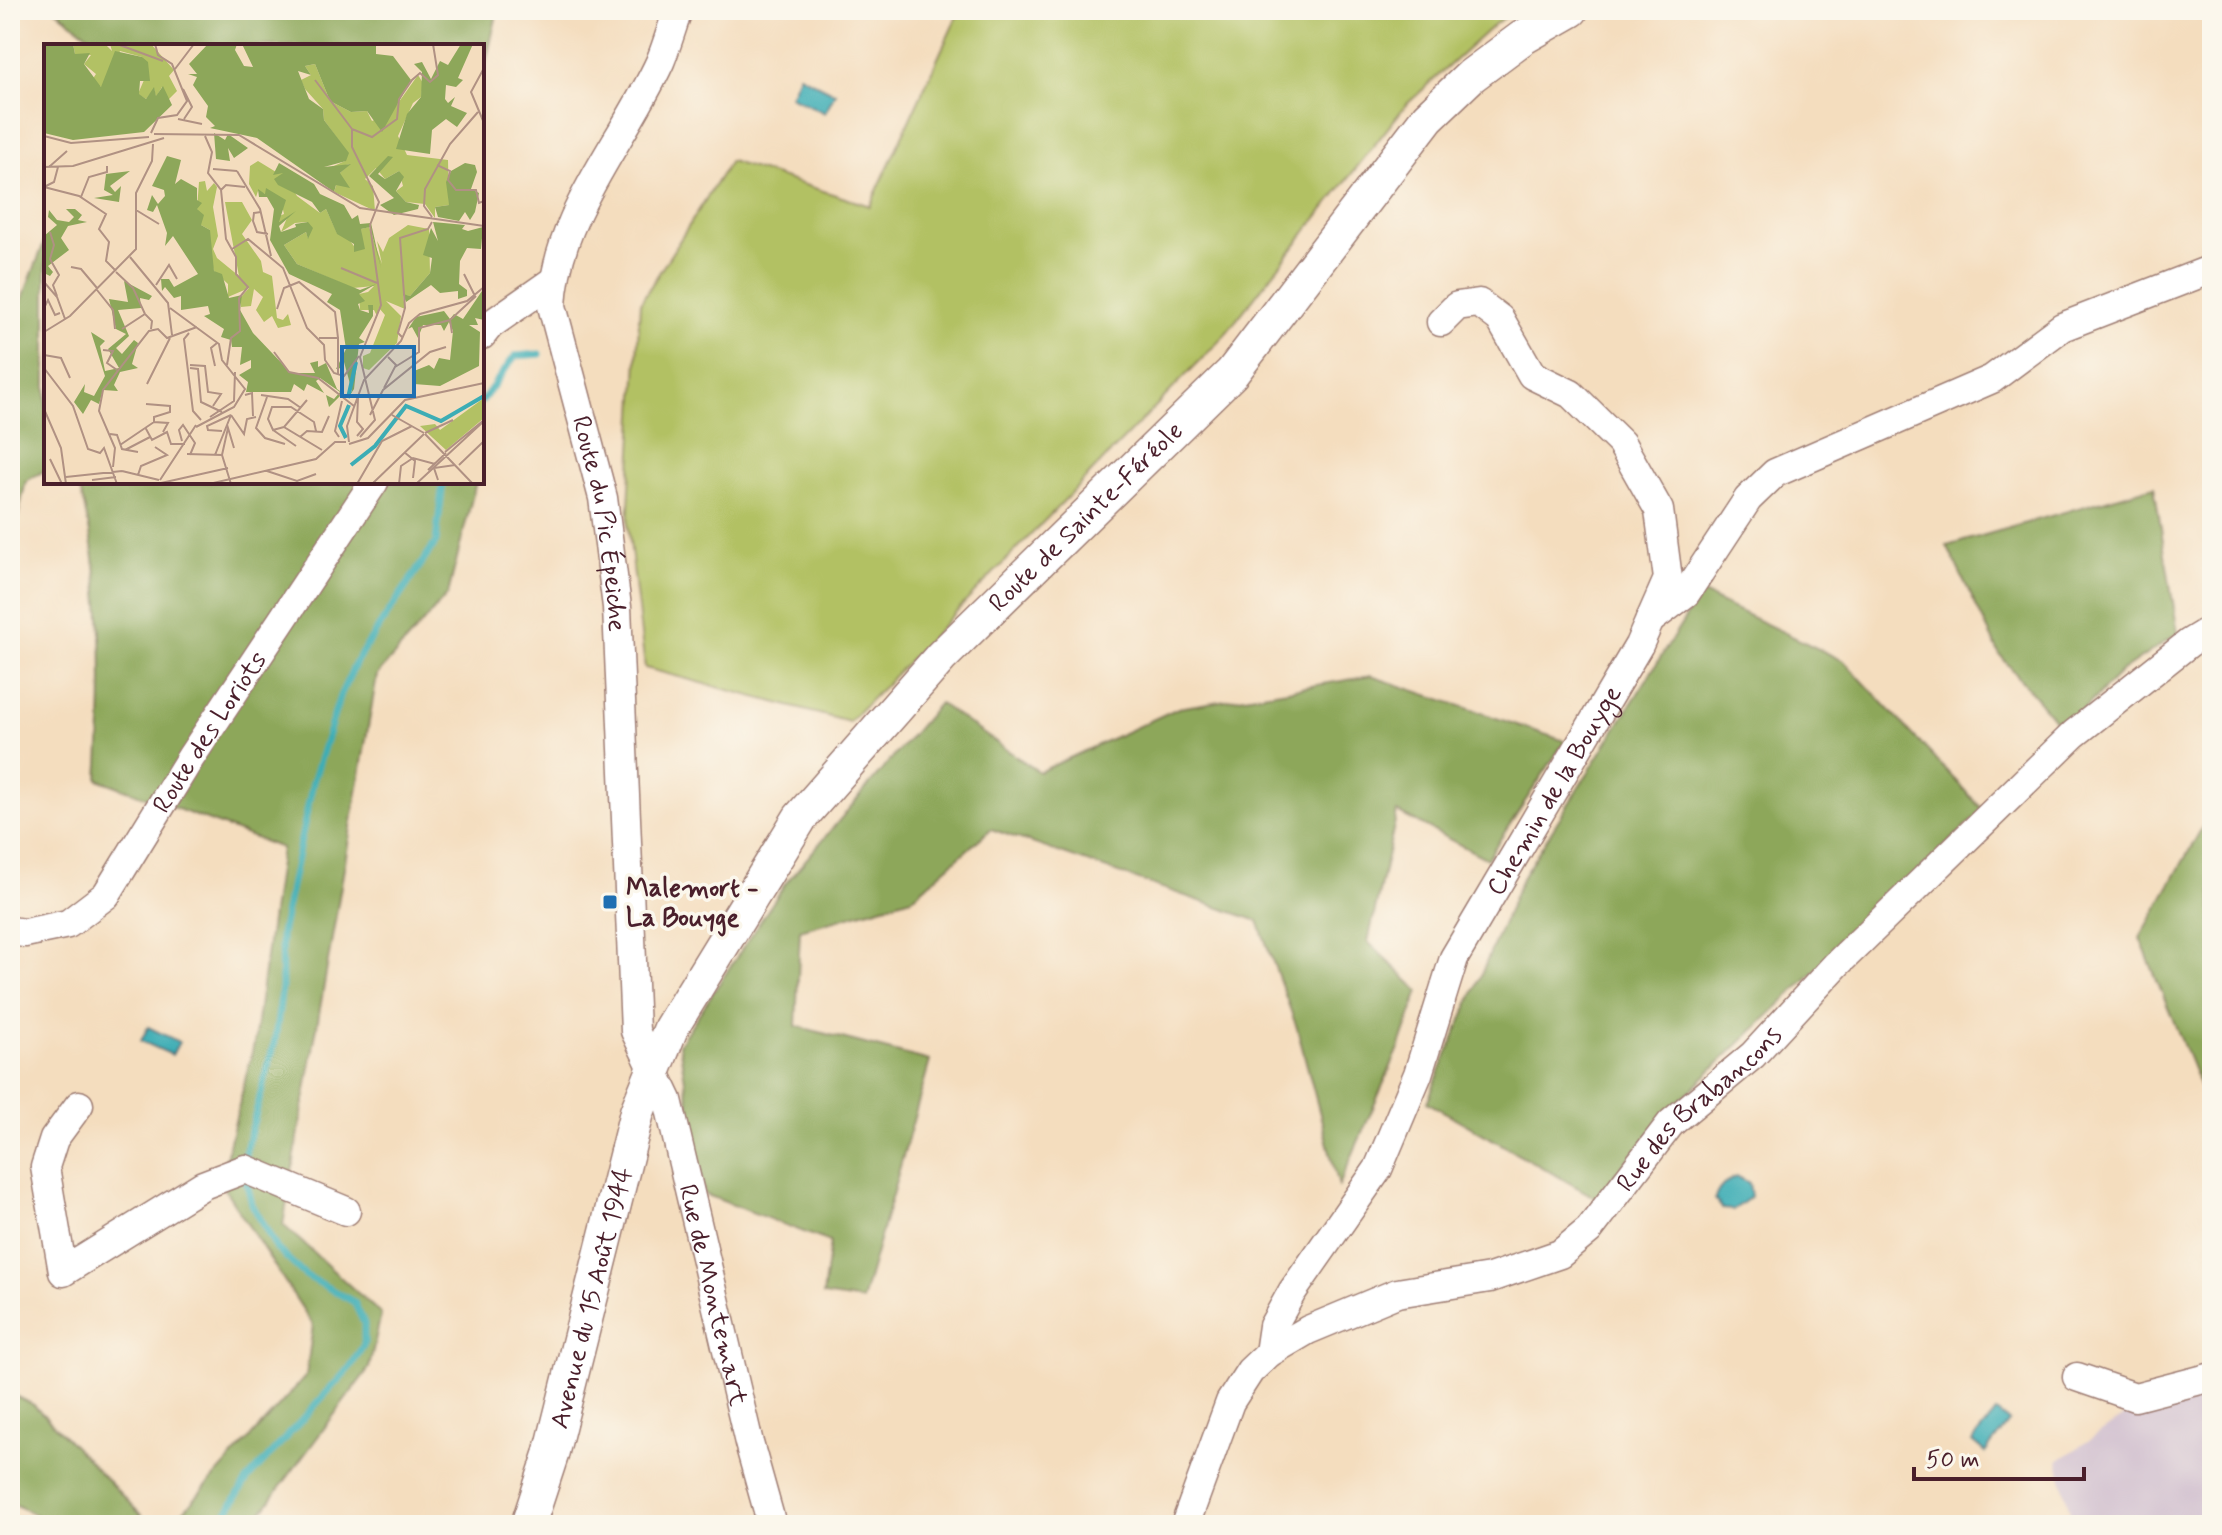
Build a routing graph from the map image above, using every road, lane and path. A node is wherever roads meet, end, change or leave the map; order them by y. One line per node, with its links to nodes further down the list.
1 (678, 10): 4 (street, Route du Pic Épeiche)
2 (1571, 10): 11 (main road, Route de Sainte-Féréole)
3 (2212, 269): 8 (street)
4 (553, 281): 6 (street); 11 (street, Route du Pic Épeiche)
5 (1441, 322): 8 (street, Chemin de la Bouyge)
6 (484, 332)
7 (373, 484): 10 (street, Route des Loriots)
8 (1649, 620): 14 (street, Chemin de la Bouyge)
9 (2212, 629): 14 (street, Rue des Brabancons)
10 (10, 931)
11 (652, 1068): 17 (main road, Avenue du 15 Août 1944); 18 (street, Rue de Montemart)
12 (79, 1105): 13 (street)
13 (346, 1211)
14 (1269, 1353): 19 (street, Rue des Brabancons)
15 (2077, 1377): 16 (street)
16 (2212, 1377)
17 (528, 1525)
18 (772, 1525)
19 (1185, 1525)

